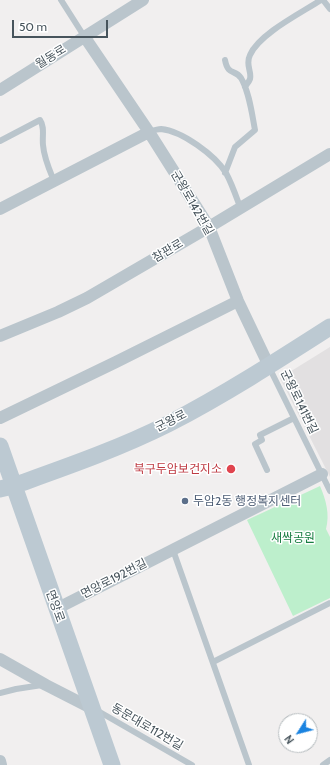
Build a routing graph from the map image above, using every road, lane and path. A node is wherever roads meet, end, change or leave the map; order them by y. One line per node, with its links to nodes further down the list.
1 (61, 0): 5 (lane, 군왕로142번길)
2 (142, 0): 5 (street, 월동로)
3 (322, 0): 4 (lane); 7 (lane)
4 (330, 9)
5 (84, 36): 8 (street, 월동로); 9 (street, 군왕로142번길)
6 (225, 60): 7 (lane)
7 (245, 87): 12 (lane)
8 (0, 90)
9 (149, 132): 12 (lane); 13 (street); 16 (street, 군왕로142번길)
10 (0, 141): 13 (lane)
11 (330, 154): 14 (street, 참판로)
12 (225, 173): 14 (lane)
13 (54, 181): 15 (street)
14 (240, 207): 16 (street, 참판로)
15 (0, 209)
16 (209, 227): 17 (street, 군왕로142번길); 19 (street, 참판로)
17 (238, 301): 20 (street, 군왕로142번길); 21 (street)
18 (330, 327): 20 (main road, 군왕로)
19 (0, 336)
20 (269, 366): 22 (lane, 군왕로141번길); 26 (main road, 군왕로)
21 (0, 418)
22 (294, 418): 24 (lane); 25 (lane, 군왕로141번길)
23 (0, 446): 26 (main road, 면앙로)
24 (267, 470)
25 (322, 474): 27 (lane, 군왕로141번길); 28 (street, 면앙로192번길)
26 (6, 487): 30 (main road, 면앙로)
27 (330, 491)
28 (172, 550): 30 (street, 면앙로192번길); 32 (lane)
29 (330, 603): 32 (lane)
30 (56, 609): 35 (main road, 면앙로)
31 (0, 659): 33 (street)
32 (213, 662): 41 (lane)
33 (46, 685): 34 (lane); 35 (street)
34 (0, 693)
35 (91, 708): 39 (main road, 면앙로); 40 (lane, 동문대로112번길)
36 (330, 760): 42 (lane)
37 (0, 761): 38 (street)
38 (1, 765)
39 (112, 765)
40 (192, 765)
41 (249, 765)
42 (323, 765)

